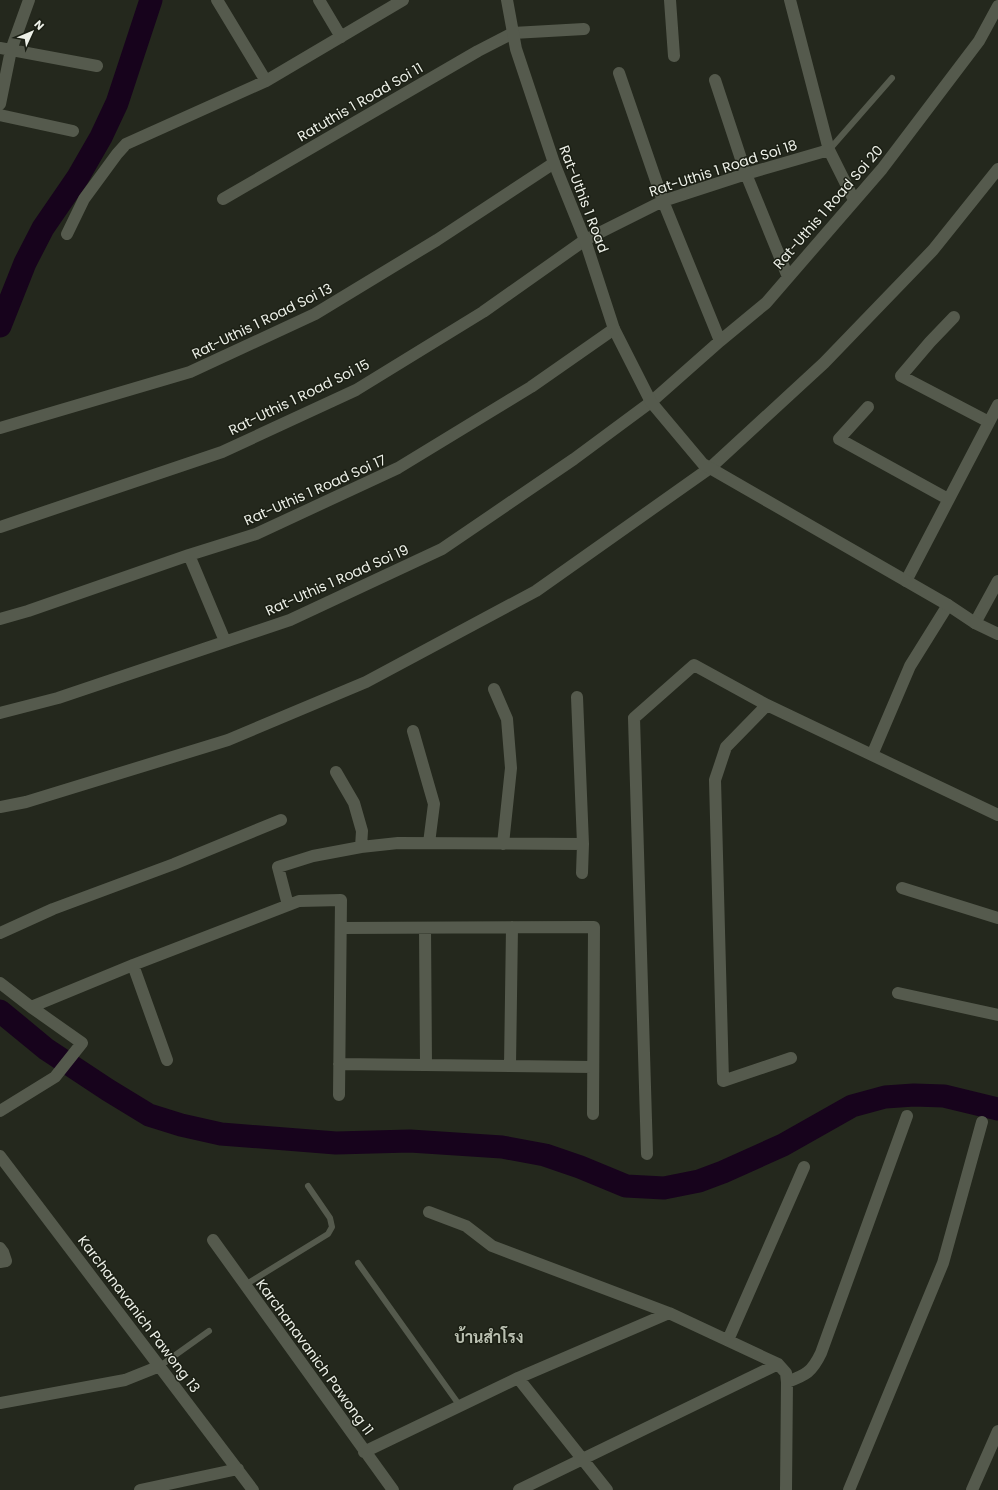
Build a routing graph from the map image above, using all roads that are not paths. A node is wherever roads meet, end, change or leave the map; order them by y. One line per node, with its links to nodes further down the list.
1 (29, 0): 12 (street)
2 (217, 0): 18 (street)
3 (319, 0): 11 (street)
4 (403, 0): 11 (street)
5 (507, 0): 10 (street, Rat-Uthis 1 Road)
6 (670, 0): 13 (street)
7 (790, 0): 22 (street)
8 (998, 6): 27 (street, Rat-Uthis 1 Road Soi 20)
9 (584, 29): 10 (street)
10 (513, 33): 23 (street, Rat-Uthis 1 Road); 26 (street, Ratuthis 1 Road Soi 11)
11 (341, 37): 18 (street)
12 (5, 49): 14 (street); 19 (street)
13 (674, 56)
14 (97, 66)
15 (619, 73): 28 (street)
16 (892, 78): 22 (lane)
17 (715, 80): 25 (street)
18 (266, 81): 29 (street)
19 (0, 104)
20 (0, 115): 21 (street)
21 (73, 131)
22 (829, 150): 25 (street, Rat-Uthis 1 Road Soi 18); 27 (street)
23 (554, 163): 30 (street, Rat-Uthis 1 Road); 39 (street, Rat-Uthis 1 Road Soi 13)
24 (998, 169): 40 (street)
25 (746, 174): 28 (street, Rat-Uthis 1 Road Soi 18); 31 (street)
26 (223, 199)
27 (854, 200): 31 (street, Rat-Uthis 1 Road Soi 20)
28 (663, 201): 30 (street, Rat-Uthis 1 Road Soi 18); 34 (street)
29 (67, 234)
30 (585, 240): 33 (street, Rat-Uthis 1 Road); 42 (street, Rat-Uthis 1 Road Soi 15)
31 (788, 277): 34 (street, Rat-Uthis 1 Road Soi 20)
32 (954, 317): 38 (street)
33 (614, 329): 35 (street, Rat-Uthis 1 Road); 43 (street, Rat-Uthis 1 Road Soi 17)
34 (720, 341): 35 (street, Rat-Uthis 1 Road Soi 20)
35 (651, 402): 40 (street, Rat-Uthis 1 Road); 50 (street, Rat-Uthis 1 Road Soi 19)
36 (998, 405): 38 (street)
37 (868, 407): 41 (street)
38 (989, 422): 41 (street)
39 (0, 428)
40 (710, 468): 44 (street, Rat-Uthis 1 Road); 58 (street)
41 (948, 499): 44 (street)
42 (0, 527)
43 (189, 555): 47 (street, Rat-Uthis 1 Road Soi 17); 50 (street)
44 (906, 581): 46 (street, Rat-Uthis 1 Road)
45 (998, 581): 48 (street)
46 (948, 605): 48 (street, Rat-Uthis 1 Road); 56 (street)
47 (0, 619)
48 (975, 623): 49 (street, Rat-Uthis 1 Road)
49 (998, 634)
50 (225, 641): 54 (street, Rat-Uthis 1 Road Soi 19)
51 (494, 689): 62 (street)
52 (577, 697): 63 (street)
53 (767, 705): 56 (street); 78 (street); 89 (street)
54 (0, 713)
55 (413, 731): 61 (street)
56 (872, 755): 59 (street)
57 (336, 772): 64 (street)
58 (0, 807)
59 (998, 815)
60 (281, 820): 72 (street)
61 (429, 843): 62 (street); 64 (street)
62 (503, 844): 63 (street)
63 (583, 844): 65 (street)
64 (361, 846): 67 (street)
65 (582, 872)
66 (902, 888): 68 (street)
67 (288, 905): 70 (street); 73 (street)
68 (998, 918)
69 (512, 927): 71 (street); 82 (street); 83 (street)
70 (341, 928): 71 (street); 80 (street)
71 (425, 928): 81 (street)
72 (0, 933)
73 (133, 965): 76 (street); 79 (street)
74 (0, 983): 76 (street)
75 (898, 993): 77 (street)
76 (31, 1007): 85 (street)
77 (998, 1015)
78 (791, 1058)
79 (167, 1060)
80 (339, 1064): 81 (street); 84 (street)
81 (426, 1065): 82 (street)
82 (510, 1066): 83 (street)
83 (593, 1068): 86 (street)
84 (339, 1094)
85 (0, 1111)
86 (593, 1114)
87 (907, 1116): 105 (street)
88 (982, 1122): 118 (street)
89 (647, 1154)
90 (0, 1156): 103 (street, Karchanavanich Pawong 13)
91 (804, 1167): 101 (street)
92 (308, 1186): 98 (lane)
93 (429, 1212): 99 (street)
94 (213, 1240): 98 (street, Karchanavanich Pawong 11)
95 (0, 1248): 96 (street)
96 (0, 1262)
97 (358, 1263): 107 (lane)
98 (245, 1285): 109 (street, Karchanavanich Pawong 11)
99 (669, 1313): 101 (street); 104 (street)
100 (209, 1331): 103 (lane)
101 (728, 1340): 102 (street)
102 (778, 1364): 105 (street); 110 (street)
103 (160, 1366): 106 (street); 111 (street, Karchanavanich Pawong 13)
104 (518, 1378): 107 (street); 110 (street)
105 (787, 1382): 117 (street)
106 (0, 1403)
107 (460, 1406): 109 (street)
108 (998, 1431): 119 (street)
109 (364, 1452): 114 (street, Karchanavanich Pawong 11)
110 (584, 1459): 115 (street); 116 (street)
111 (238, 1469): 112 (street); 113 (street, Karchanavanich Pawong 13)
112 (140, 1490)
113 (253, 1490)
114 (393, 1490)
115 (519, 1490)
116 (607, 1490)
117 (786, 1490)
118 (849, 1490)
119 (972, 1490)

